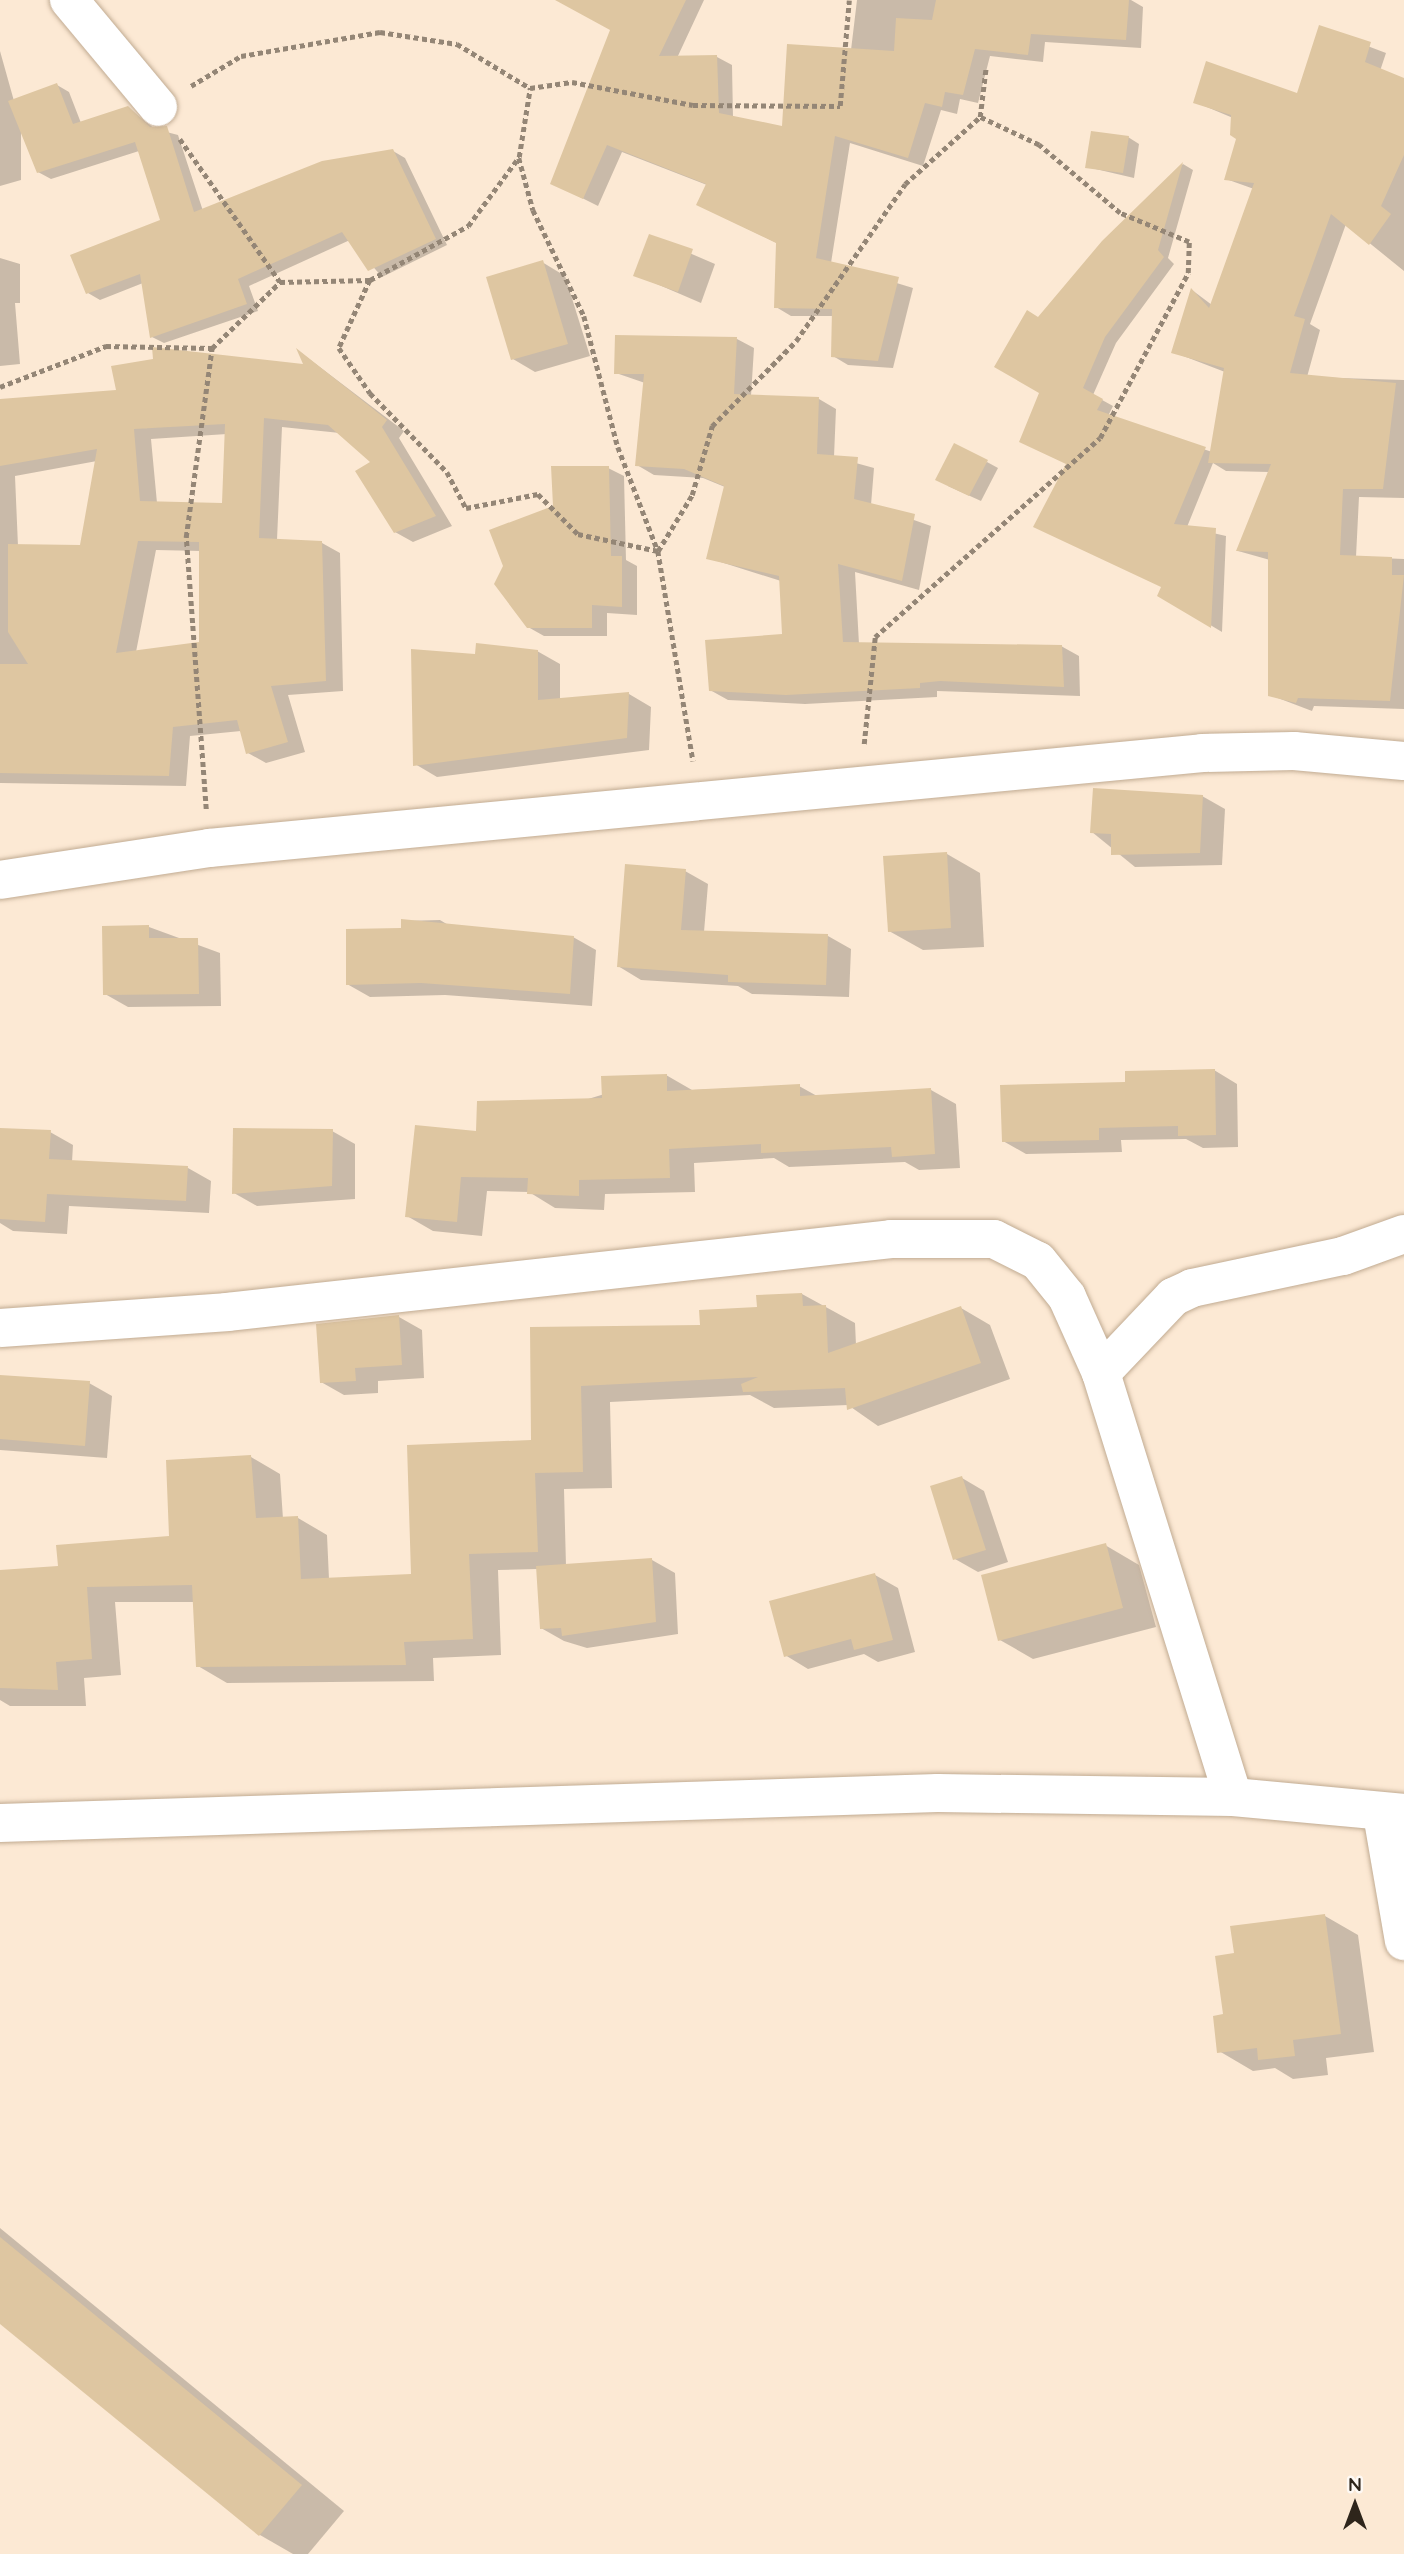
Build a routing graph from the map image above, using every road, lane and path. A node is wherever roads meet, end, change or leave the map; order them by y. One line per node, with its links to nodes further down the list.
1 (69, 0): 5 (street)
2 (849, 0): 4 (path)
3 (986, 67): 6 (path)
4 (530, 88): 5 (path); 7 (path)
5 (158, 107): 9 (path)
6 (980, 117): 12 (path); 14 (path)
7 (519, 157): 8 (path); 12 (path)
8 (370, 280): 9 (path); 12 (path)
9 (280, 282): 10 (path)
10 (212, 348): 11 (path); 16 (path)
11 (0, 387)
12 (658, 551): 15 (path)
13 (1404, 761): 14 (street)
14 (860, 783): 15 (street)
15 (698, 801): 16 (street)
16 (209, 848): 17 (street)
17 (0, 880)
18 (1404, 1234): 20 (street)
19 (0, 1328): 20 (street)
20 (1101, 1373): 21 (street)
21 (1233, 1797): 22 (street); 23 (street)
22 (1393, 1813): 24 (street)
23 (0, 1823)
24 (1404, 1941)

